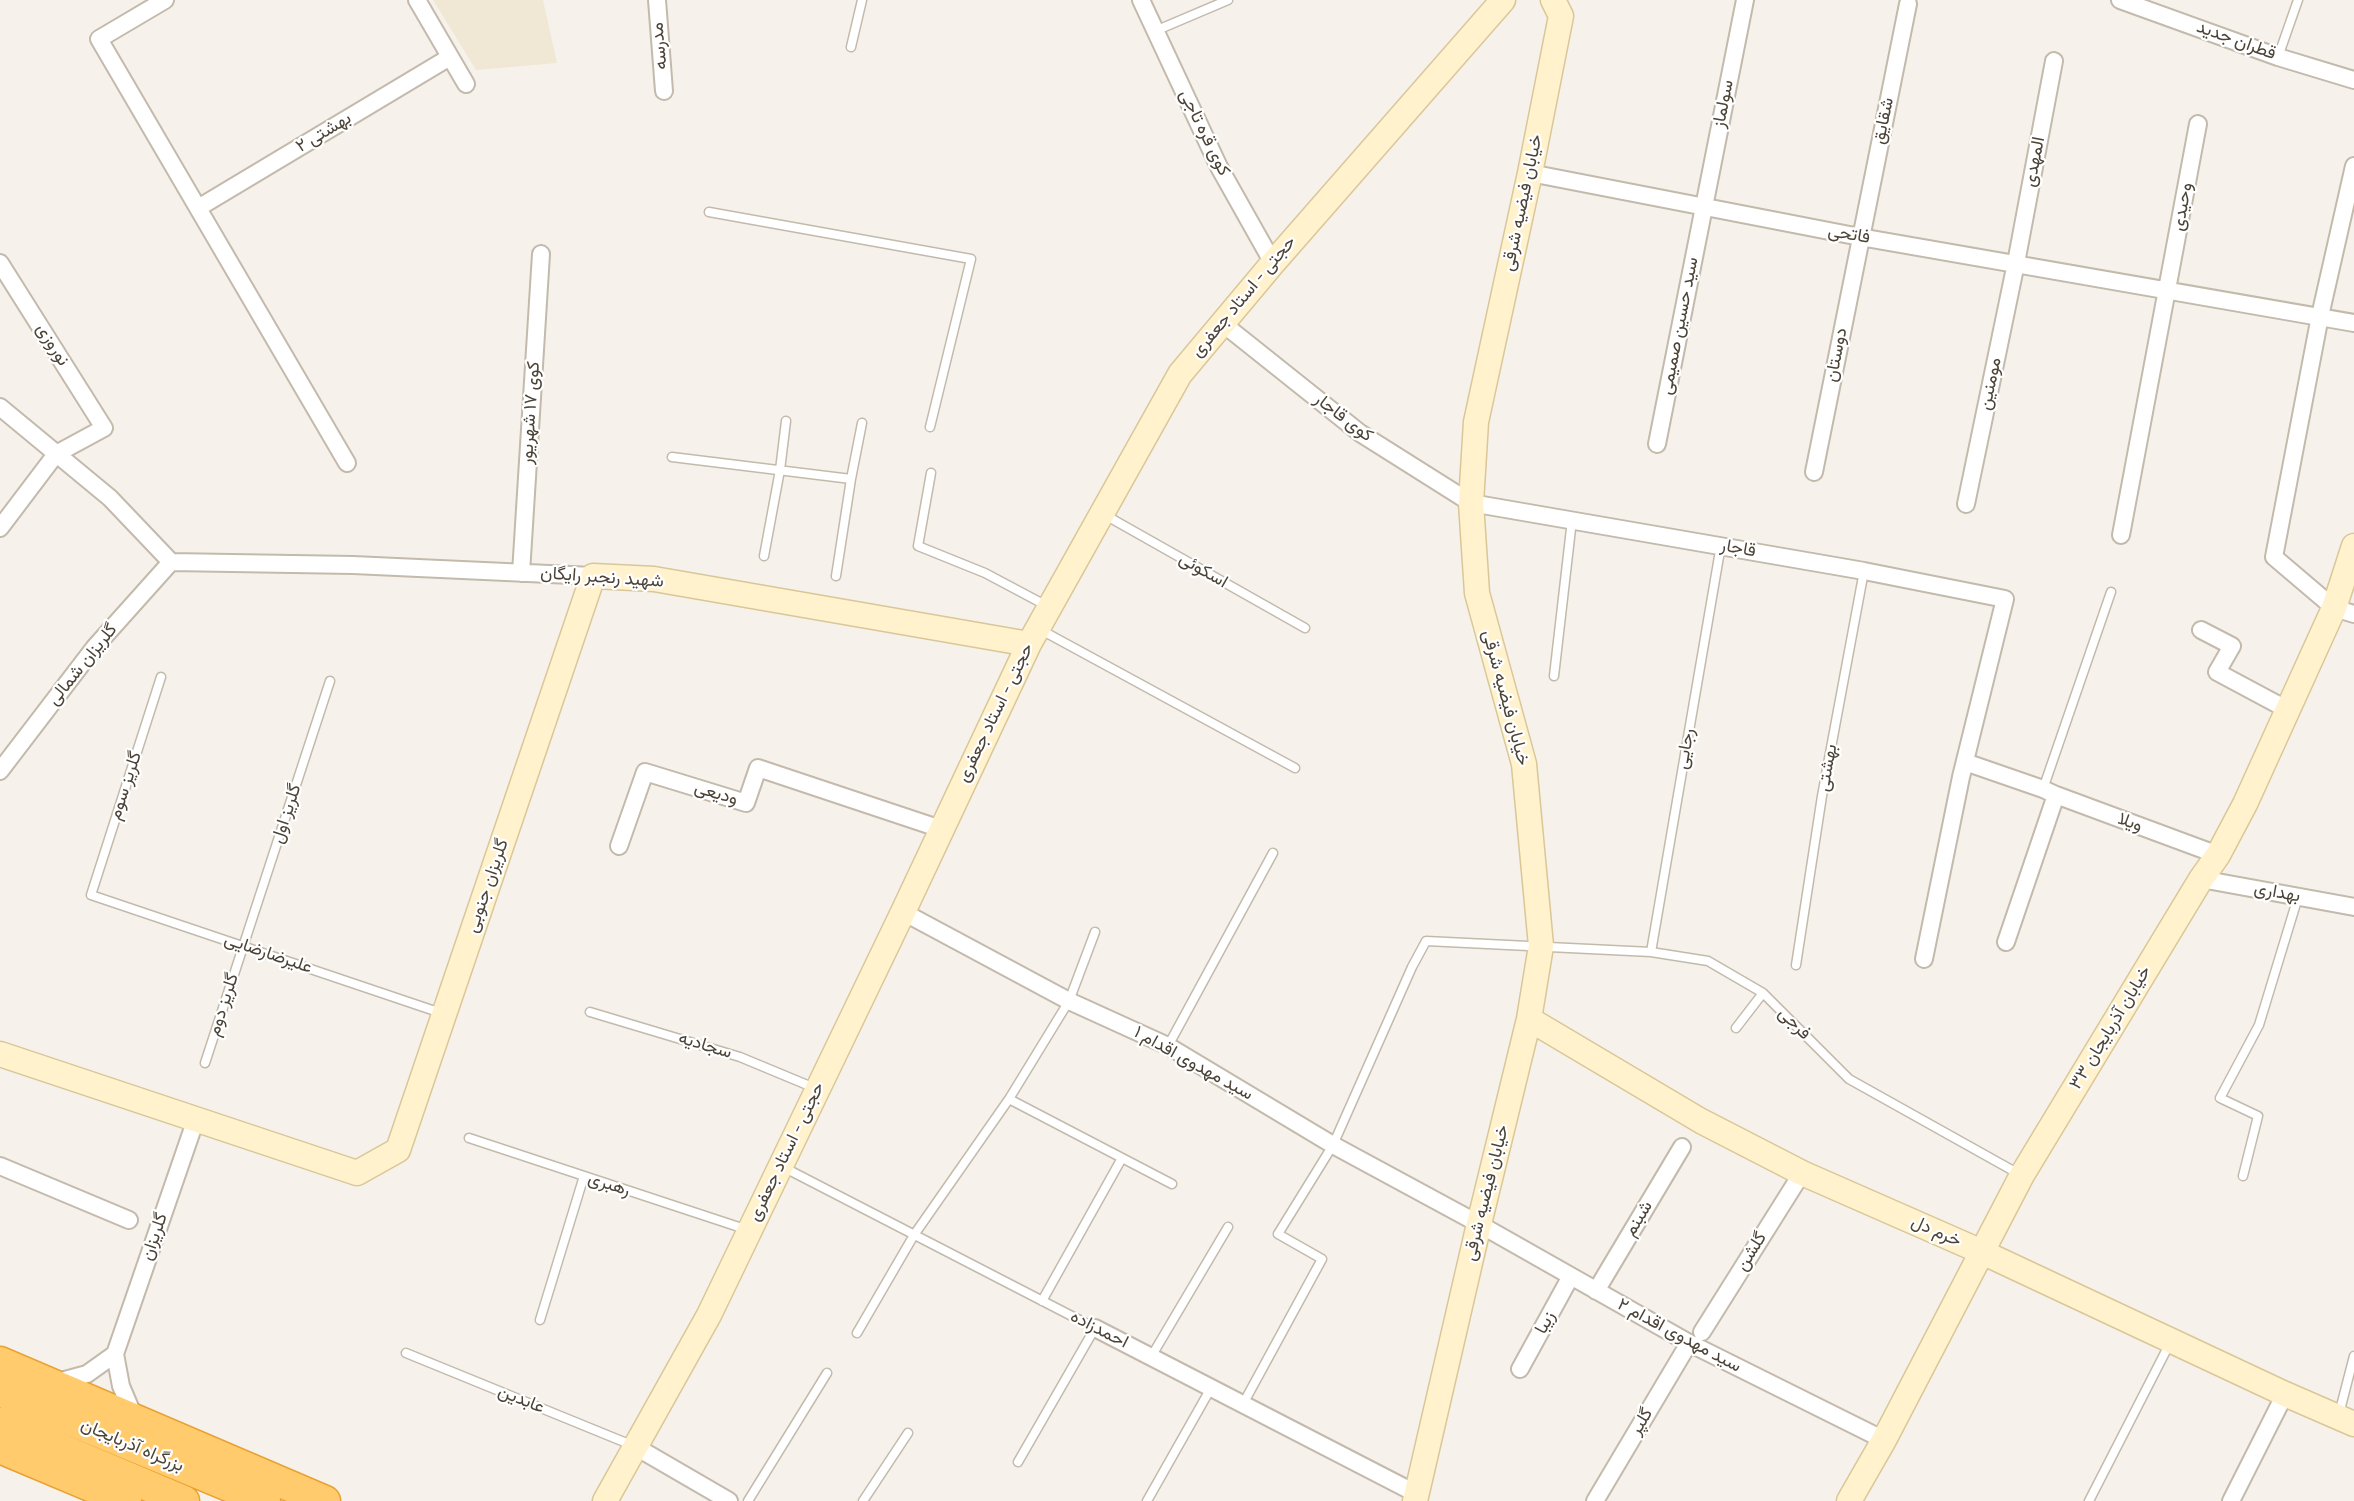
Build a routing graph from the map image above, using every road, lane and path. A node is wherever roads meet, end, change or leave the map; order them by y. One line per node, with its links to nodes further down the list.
1 (165, 0): 26 (street)
2 (417, 0): 16 (street)
3 (657, 0): 21 (street, مدرسه)
4 (862, 0): 15 (lane)
5 (1141, 0): 14 (street, کوی قره تاجی)
6 (1228, 0): 14 (lane)
7 (1503, 0): 31 (street, حجتی - استاد جعفری)
8 (1553, 0): 24 (street, خیابان فیضیه شرقی)
9 (1745, 0): 25 (street, سولماز)
10 (2120, 0): 12 (street, قطران جدید)
11 (2298, 0): 17 (lane)
12 (2142, 3): 17 (street, قطران جدید)
13 (1908, 4): 28 (street, شقایق)
14 (1155, 31): 31 (street, کوی قره تاجی)
15 (851, 47)
16 (450, 57): 20 (street); 26 (street, بهشتی ۲)
17 (2278, 57): 19 (street, قطران جدید)
18 (2054, 61): 32 (street, المهدی)
19 (2354, 80)
20 (466, 84)
21 (664, 91)
22 (2198, 124): 33 (street, وحیدی)
23 (2354, 166): 34 (street)
24 (1530, 172): 25 (street, فاتحی); 49 (street, خیابان فیضیه شرقی)
25 (1703, 207): 28 (street, فاتحی); 41 (street, سید حسین صمیمی)
26 (198, 208): 44 (street)
27 (709, 212): 40 (lane)
28 (1860, 237): 32 (street, فاتحی); 46 (street, دوستان)
29 (541, 254): 60 (street, کوی ۱۷ شهریور)
30 (0, 263): 42 (street, نوروزی)
31 (1273, 263): 35 (street, حجتی - استاد جعفری)
32 (2016, 263): 33 (street, فاتحی); 50 (street, مومنین)
33 (2169, 290): 34 (street, فاتحی); 54 (street)
34 (2320, 316): 36 (street, فاتحی); 65 (street)
35 (1222, 323): 49 (street, کوی قاجار); 51 (street, حجتی - استاد جعفری)
36 (2354, 323)
37 (1, 410): 42 (street)
38 (786, 421): 45 (lane)
39 (862, 423): 48 (lane)
40 (930, 427)
41 (1657, 444)
42 (56, 454): 53 (street); 58 (street)
43 (672, 457): 45 (lane)
44 (347, 463)
45 (780, 470): 48 (lane); 57 (lane)
46 (1814, 472)
47 (931, 473): 64 (lane)
48 (851, 479): 62 (lane)
49 (1471, 502): 52 (street, قاجار); 89 (street, خیابان فیضیه شرقی)
50 (1966, 504)
51 (1102, 513): 64 (street, حجتی - استاد جعفری); 66 (lane, اسکوئی)
52 (1572, 520): 55 (street, قاجار); 69 (lane)
53 (0, 528)
54 (2121, 535)
55 (1720, 545): 59 (street, قاجار); 90 (lane, رجایی)
56 (2354, 546): 65 (street, خیابان آذربایجان ۳۳)
57 (764, 556)
58 (171, 562): 60 (street, شهید رنجبر رایگان); 75 (street, گلریزان شمالی)
59 (1864, 571): 73 (street, قاجار); 92 (lane, بهشتی)
60 (521, 573): 61 (street, شهید رنجبر رایگان)
61 (593, 576): 68 (street, شهید رنجبر رایگان); 96 (street, گلریزان جنوبی)
62 (836, 576)
63 (2111, 592): 76 (lane)
64 (1050, 607): 68 (street, حجتی - استاد جعفری)
65 (2344, 611): 72 (street, خیابان آذربایجان ۳۳)
66 (1305, 628)
67 (2201, 630): 72 (street)
68 (1033, 636): 74 (lane); 77 (street, حجتی - استاد جعفری)
69 (1554, 676)
70 (161, 677): 82 (lane, گلریز سوم)
71 (330, 681): 88 (lane, گلریز اول)
72 (2288, 710): 80 (street, خیابان آذربایجان ۳۳)
73 (1965, 762): 76 (street, ویلا); 91 (street)
74 (1294, 768)
75 (0, 771)
76 (2050, 792): 80 (street, ویلا); 87 (street)
77 (941, 829): 78 (street, ودیعی); 85 (street, حجتی - استاد جعفری)
78 (619, 846)
79 (1273, 853): 99 (lane)
80 (2218, 855): 81 (street, خیابان آذربایجان ۳۳)
81 (2201, 879): 83 (street, بهداری); 112 (street, خیابان آذربایجان ۳۳)
82 (91, 895): 88 (lane, علیرضارضایی)
83 (2298, 897): 84 (street, بهداری); 114 (lane)
84 (2354, 907)
85 (903, 912): 94 (street, سید مهدوی اقدام ۱); 102 (street, حجتی - استاد جعفری)
86 (1095, 932): 94 (lane)
87 (2006, 942)
88 (243, 946): 96 (lane, علیرضارضایی); 101 (lane, گلریز دوم)
89 (1541, 946): 90 (lane, فرجی); 97 (street, خیابان فیضیه شرقی); 106 (lane, فرجی)
90 (1651, 952): 93 (lane, فرجی)
91 (1924, 959)
92 (1796, 965)
93 (1763, 993): 98 (lane); 112 (lane, فرجی)
94 (1070, 1001): 99 (street, سید مهدوی اقدام ۱); 103 (lane)
95 (590, 1012): 102 (lane, سجادیه)
96 (444, 1014): 104 (street, گلریزان جنوبی)
97 (1529, 1019): 111 (street, خرم دل); 117 (street, خیابان فیضیه شرقی)
98 (1736, 1028)
99 (1167, 1046): 106 (street, سید مهدوی اقدام ۱)
100 (0, 1054): 104 (street)
101 (205, 1063)
102 (817, 1089): 110 (street, حجتی - استاد جعفری)
103 (1009, 1098): 108 (lane); 120 (lane)
104 (195, 1119): 132 (street, گلریزان)
105 (469, 1138): 113 (lane, رهبری)
106 (1333, 1144): 117 (street, سید مهدوی اقدام ۱); 142 (lane)
107 (1682, 1147): 123 (street, شبنم)
108 (1122, 1158): 115 (lane); 124 (lane)
109 (0, 1166): 116 (street)
110 (780, 1166): 119 (street, حجتی - استاد جعفری); 120 (lane, احمدزاده)
111 (1802, 1173): 121 (street, خرم دل); 127 (street, گلشن)
112 (2022, 1175): 121 (street, خیابان آذربایجان ۳۳)
113 (584, 1176): 119 (lane, رهبری); 125 (lane)
114 (2243, 1176)
115 (1172, 1184)
116 (129, 1220)
117 (1479, 1224): 122 (street, سید مهدوی اقدام ۲); 151 (street, خیابان فیضیه شرقی)
118 (1227, 1227): 134 (lane)
119 (749, 1231): 148 (street, حجتی - استاد جعفری)
120 (914, 1235): 124 (lane, احمدزاده); 128 (lane)
121 (1982, 1252): 129 (street, خرم دل); 147 (street, خیابان آذربایجان ۳۳)
122 (1571, 1276): 123 (street, سید مهدوی اقدام ۲); 136 (street, زیبا)
123 (1596, 1291): 130 (street, سید مهدوی اقدام ۲)
124 (1042, 1301): 126 (lane, احمدزاده)
125 (540, 1320)
126 (1095, 1328): 134 (street, احمدزاده); 150 (lane)
127 (1702, 1332)
128 (856, 1333)
129 (2171, 1341): 141 (street, خرم دل); 163 (lane)
130 (1689, 1343): 147 (street, سید مهدوی اقدام ۲); 161 (street, گلپر)
131 (406, 1353): 148 (lane, عابدین)
132 (115, 1354): 138 (street); 143 (street, گلریزان)
133 (2354, 1356): 144 (lane)
134 (1151, 1357): 139 (street, احمدزاده)
135 (0, 1362): 138 (highway)
136 (1520, 1369)
137 (828, 1373): 158 (lane)
138 (52, 1384): 143 (highway)
139 (1211, 1388): 142 (street, احمدزاده); 160 (lane)
140 (0, 1390): 154 (highway, بزرگراه آذربایجان)
141 (2285, 1394): 144 (street, خرم دل); 164 (street)
142 (1244, 1404): 151 (street, احمدزاده)
143 (135, 1419): 155 (highway)
144 (2346, 1420)
145 (0, 1423): 153 (highway, بزرگراه آذربایجان)
146 (908, 1432): 159 (lane)
147 (1884, 1440): 162 (street, خیابان آذربایجان ۳۳)
148 (636, 1447): 156 (street, حجتی - استاد جعفری); 157 (street)
149 (0, 1448): 152 (highway)
150 (1018, 1462)
151 (1416, 1497)
152 (126, 1501)
153 (184, 1501)
154 (265, 1501)
155 (325, 1501)
156 (605, 1501)
157 (729, 1501)
158 (748, 1501)
159 (863, 1501)
160 (1147, 1501)
161 (1595, 1501)
162 (1849, 1501)
163 (2089, 1501)
164 (2231, 1501)

